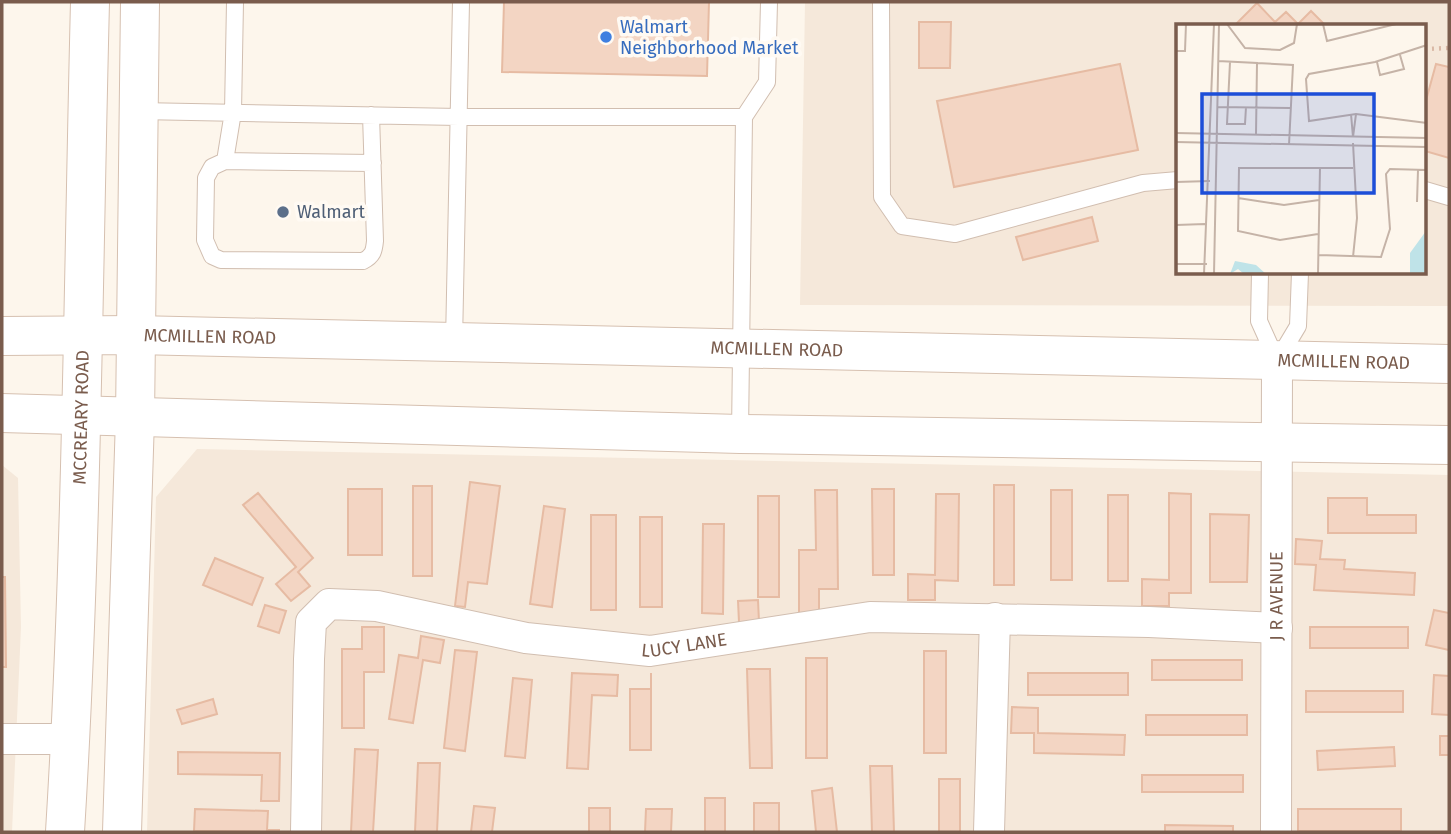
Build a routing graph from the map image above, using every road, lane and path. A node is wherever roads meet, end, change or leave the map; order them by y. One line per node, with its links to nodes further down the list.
1 (90, 2): 22 (main road, MCCREARY ROAD)
2 (140, 2): 9 (main road, MCCREARY ROAD)
3 (235, 2): 10 (lane)
4 (461, 2): 12 (lane)
5 (769, 2): 13 (lane)
6 (881, 2): 16 (lane)
7 (1449, 48): 8 (path)
8 (1426, 49)
9 (139, 111): 10 (lane); 22 (main road, MCCREARY ROAD)
10 (233, 112): 11 (lane); 14 (lane)
11 (370, 115): 12 (lane); 15 (lane)
12 (459, 117): 13 (lane); 23 (lane)
13 (744, 117): 24 (lane)
14 (225, 161): 15 (lane); 15 (lane)
15 (373, 163)
16 (1176, 180)
17 (1426, 190): 18 (lane)
18 (1449, 197)
19 (1260, 275): 25 (lane)
20 (1300, 275): 25 (lane)
21 (2, 335): 22 (main road, MCMILLEN ROAD)
22 (107, 336): 23 (main road, MCMILLEN ROAD); 28 (main road, MCCREARY ROAD); 29 (main road, MCCREARY ROAD)
23 (454, 342): 24 (main road, MCMILLEN ROAD)
24 (742, 348): 25 (main road, MCMILLEN ROAD); 30 (lane)
25 (1277, 361): 26 (main road, MCMILLEN ROAD); 31 (street, J R AVENUE)
26 (1449, 364)
27 (2, 413): 28 (main road)
28 (81, 415): 29 (main road); 35 (main road, MCCREARY ROAD)
29 (135, 418): 30 (main road); 38 (main road, MCCREARY ROAD)
30 (740, 434): 31 (main road)
31 (1277, 443): 32 (main road); 34 (street, J R AVENUE)
32 (1449, 445)
33 (995, 618): 34 (street, LUCY LANE); 39 (street, LUCY LANE); 40 (street)
34 (1277, 628): 41 (street, J R AVENUE)
35 (71, 738): 36 (street); 37 (main road, MCCREARY ROAD)
36 (2, 739)
37 (65, 832)
38 (122, 832)
39 (306, 832)
40 (989, 832)
41 (1276, 832)

